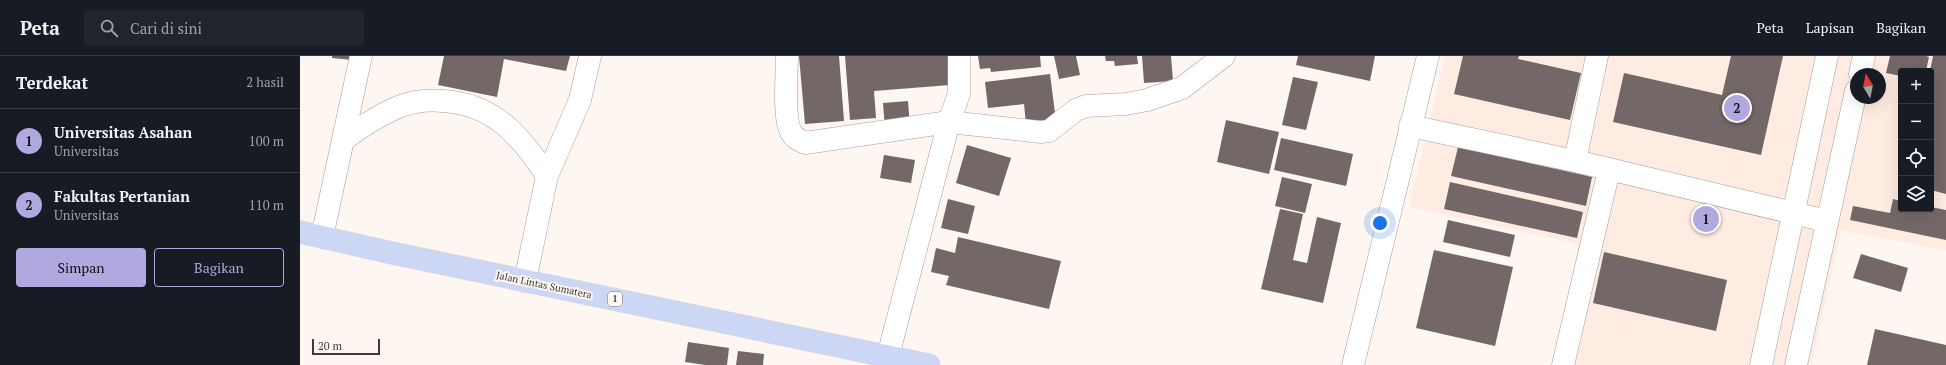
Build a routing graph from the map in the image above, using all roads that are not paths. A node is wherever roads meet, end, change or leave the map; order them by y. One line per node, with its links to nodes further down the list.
1 (361, 56): 14 (street)
2 (590, 56): 17 (street)
3 (787, 56): 12 (street)
4 (959, 56): 12 (street)
5 (1224, 56): 12 (street)
6 (1428, 56): 13 (street)
7 (1597, 56): 15 (street)
8 (1827, 56): 18 (street)
9 (1864, 56): 10 (street)
10 (1861, 68)
11 (1853, 104): 19 (street)
12 (949, 122): 23 (street)
13 (1410, 126): 15 (street); 27 (street)
14 (343, 140): 17 (street); 21 (street)
15 (1575, 161): 16 (street)
16 (1609, 170): 18 (street); 28 (street)
17 (547, 176): 22 (street)
18 (1793, 213): 19 (street); 24 (street)
19 (1827, 221): 25 (street)
20 (300, 232): 21 (highway, Jalan Lintas Sumatera / 1)
21 (322, 236): 22 (highway, Jalan Lintas Sumatera / 1)
22 (525, 281): 23 (highway, Jalan Lintas Sumatera / 1)
23 (888, 356): 26 (highway, Jalan Lintas Sumatera / 1)
24 (1762, 360): 25 (street)
25 (1796, 364)
26 (929, 365)
27 (1353, 365)
28 (1563, 365)

